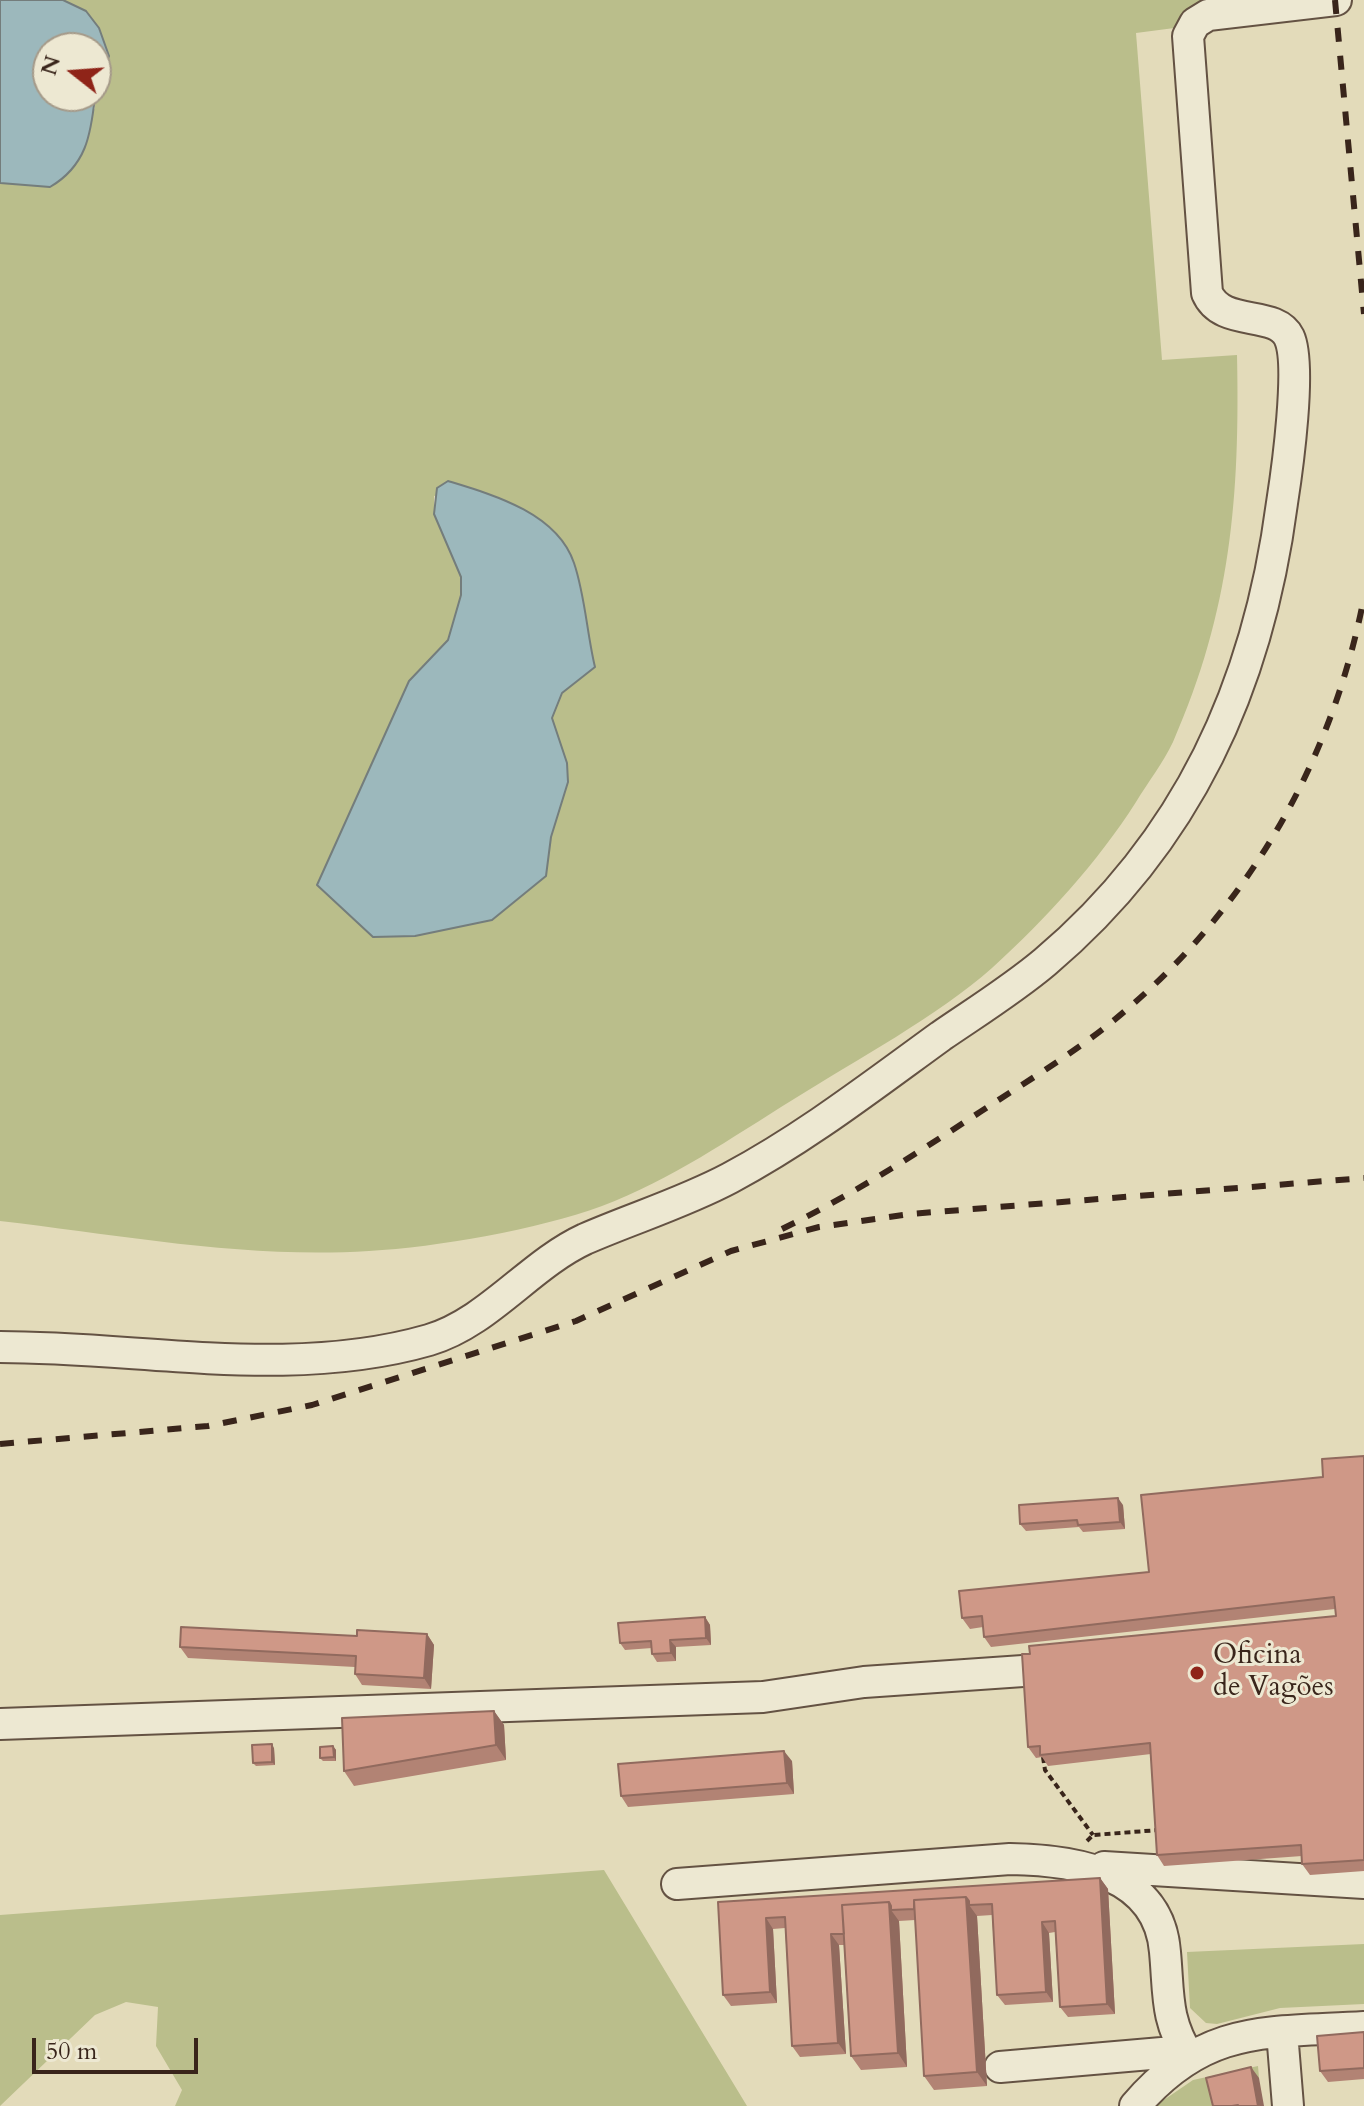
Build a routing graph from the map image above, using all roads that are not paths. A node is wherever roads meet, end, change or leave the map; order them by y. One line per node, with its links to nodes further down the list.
1 (1336, 0): 2 (lane)
2 (1264, 4): 3 (lane)
3 (0, 1347)
4 (1023, 1671): 5 (lane)
5 (0, 1724)
6 (1067, 1864): 7 (lane); 9 (lane); 10 (lane)
7 (1163, 1872): 8 (lane); 10 (lane)
8 (1364, 1883)
9 (677, 1884)
10 (1165, 1949): 13 (lane)
11 (1364, 2027): 12 (lane)
12 (1282, 2032): 13 (lane); 16 (lane)
13 (1187, 2054): 14 (lane); 15 (lane)
14 (1000, 2067)
15 (1135, 2106)
16 (1288, 2106)

